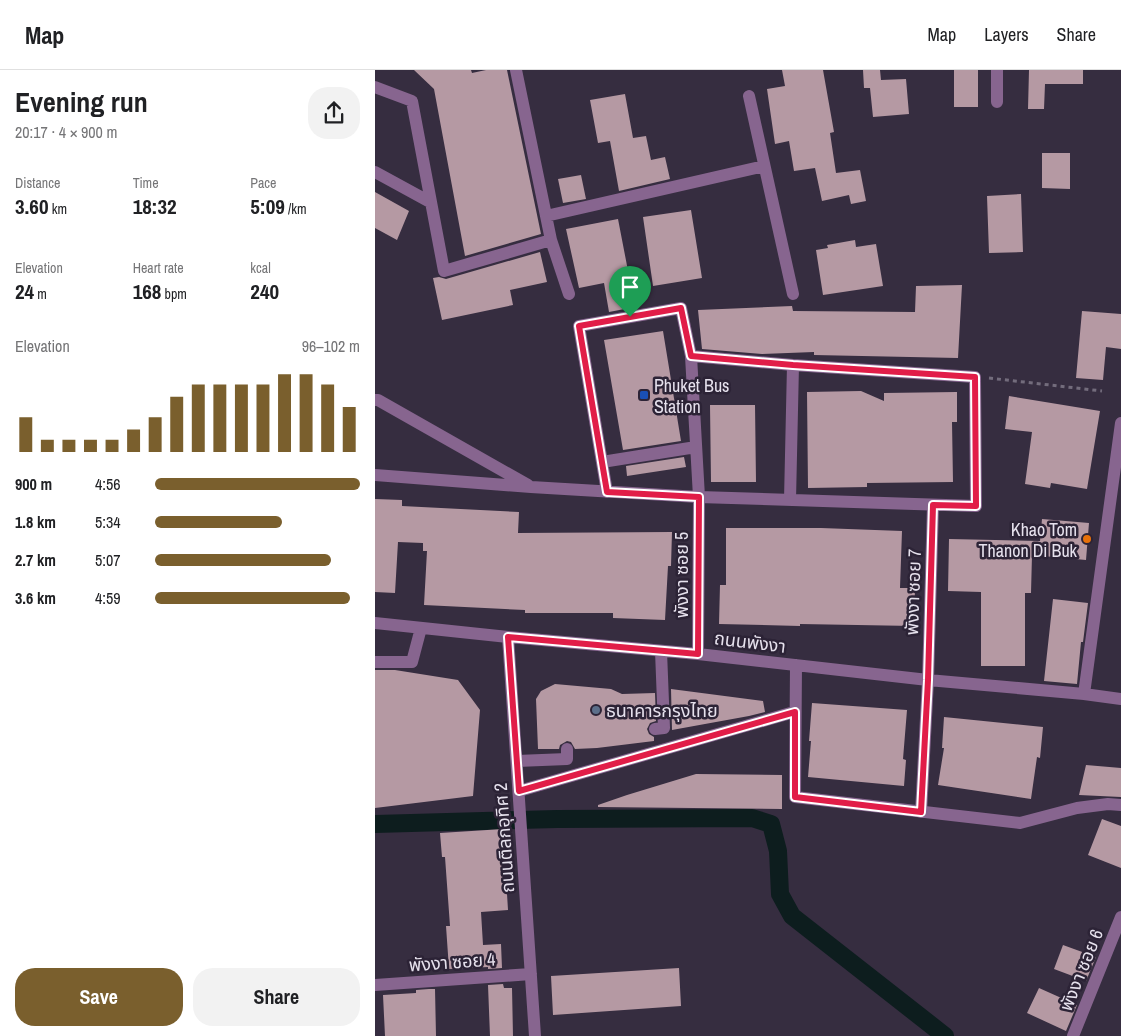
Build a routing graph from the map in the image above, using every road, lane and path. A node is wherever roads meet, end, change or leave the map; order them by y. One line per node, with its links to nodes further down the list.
1 (516, 70): 9 (street)
2 (997, 70): 5 (street)
3 (375, 88): 8 (street)
4 (749, 96): 6 (street)
5 (997, 102)
6 (764, 166): 9 (street); 12 (street)
7 (375, 172): 8 (street)
8 (430, 202): 10 (street)
9 (546, 216): 10 (street)
10 (551, 240): 11 (street)
11 (569, 294)
12 (793, 294)
13 (691, 356): 14 (street); 19 (street, พังงา ซอย 5); 20 (street, พังงา ซอย 5)
14 (793, 365): 15 (street); 25 (street)
15 (975, 377): 16 (path); 26 (street)
16 (1102, 391)
17 (375, 400): 22 (street)
18 (1121, 423): 35 (street)
19 (696, 447): 20 (street); 24 (street, พังงา ซอย 5)
20 (602, 462): 23 (street)
21 (375, 475): 22 (street)
22 (531, 487): 23 (street)
23 (607, 492): 24 (street)
24 (699, 497): 25 (street); 31 (street, พังงา ซอย 5)
25 (790, 500): 26 (street)
26 (933, 505): 34 (street, พังงา ซอย 7)
27 (375, 623): 28 (street, ถนนพังงา)
28 (421, 628): 29 (street, ถนนพังงา); 32 (street)
29 (508, 637): 30 (street, ถนนพังงา); 40 (street, ถนนติลกอุทิศ 2)
30 (661, 651): 31 (street, ถนนพังงา); 38 (street)
31 (698, 654): 33 (street, ถนนพังงา)
32 (375, 662)
33 (796, 665): 34 (street, ถนนพังงา); 37 (street)
34 (928, 680): 35 (street, ถนนพังงา); 43 (street, พังงา ซอย 7)
35 (1084, 694): 36 (street, ถนนพังงา)
36 (1121, 699)
37 (795, 712): 41 (street); 43 (street)
38 (655, 729)
39 (567, 749): 40 (street)
40 (517, 761): 41 (street, ถนนติลกอุทิศ 2)
41 (519, 791): 45 (street, ถนนติลกอุทิศ 2)
42 (1121, 805): 43 (street)
43 (921, 812)
44 (1121, 917): 48 (street, พังงา ซอย 6)
45 (531, 974): 46 (street, พังงา ซอย 4); 47 (street, ถนนติลกอุทิศ 2)
46 (375, 985)
47 (535, 1036)
48 (1073, 1036)

